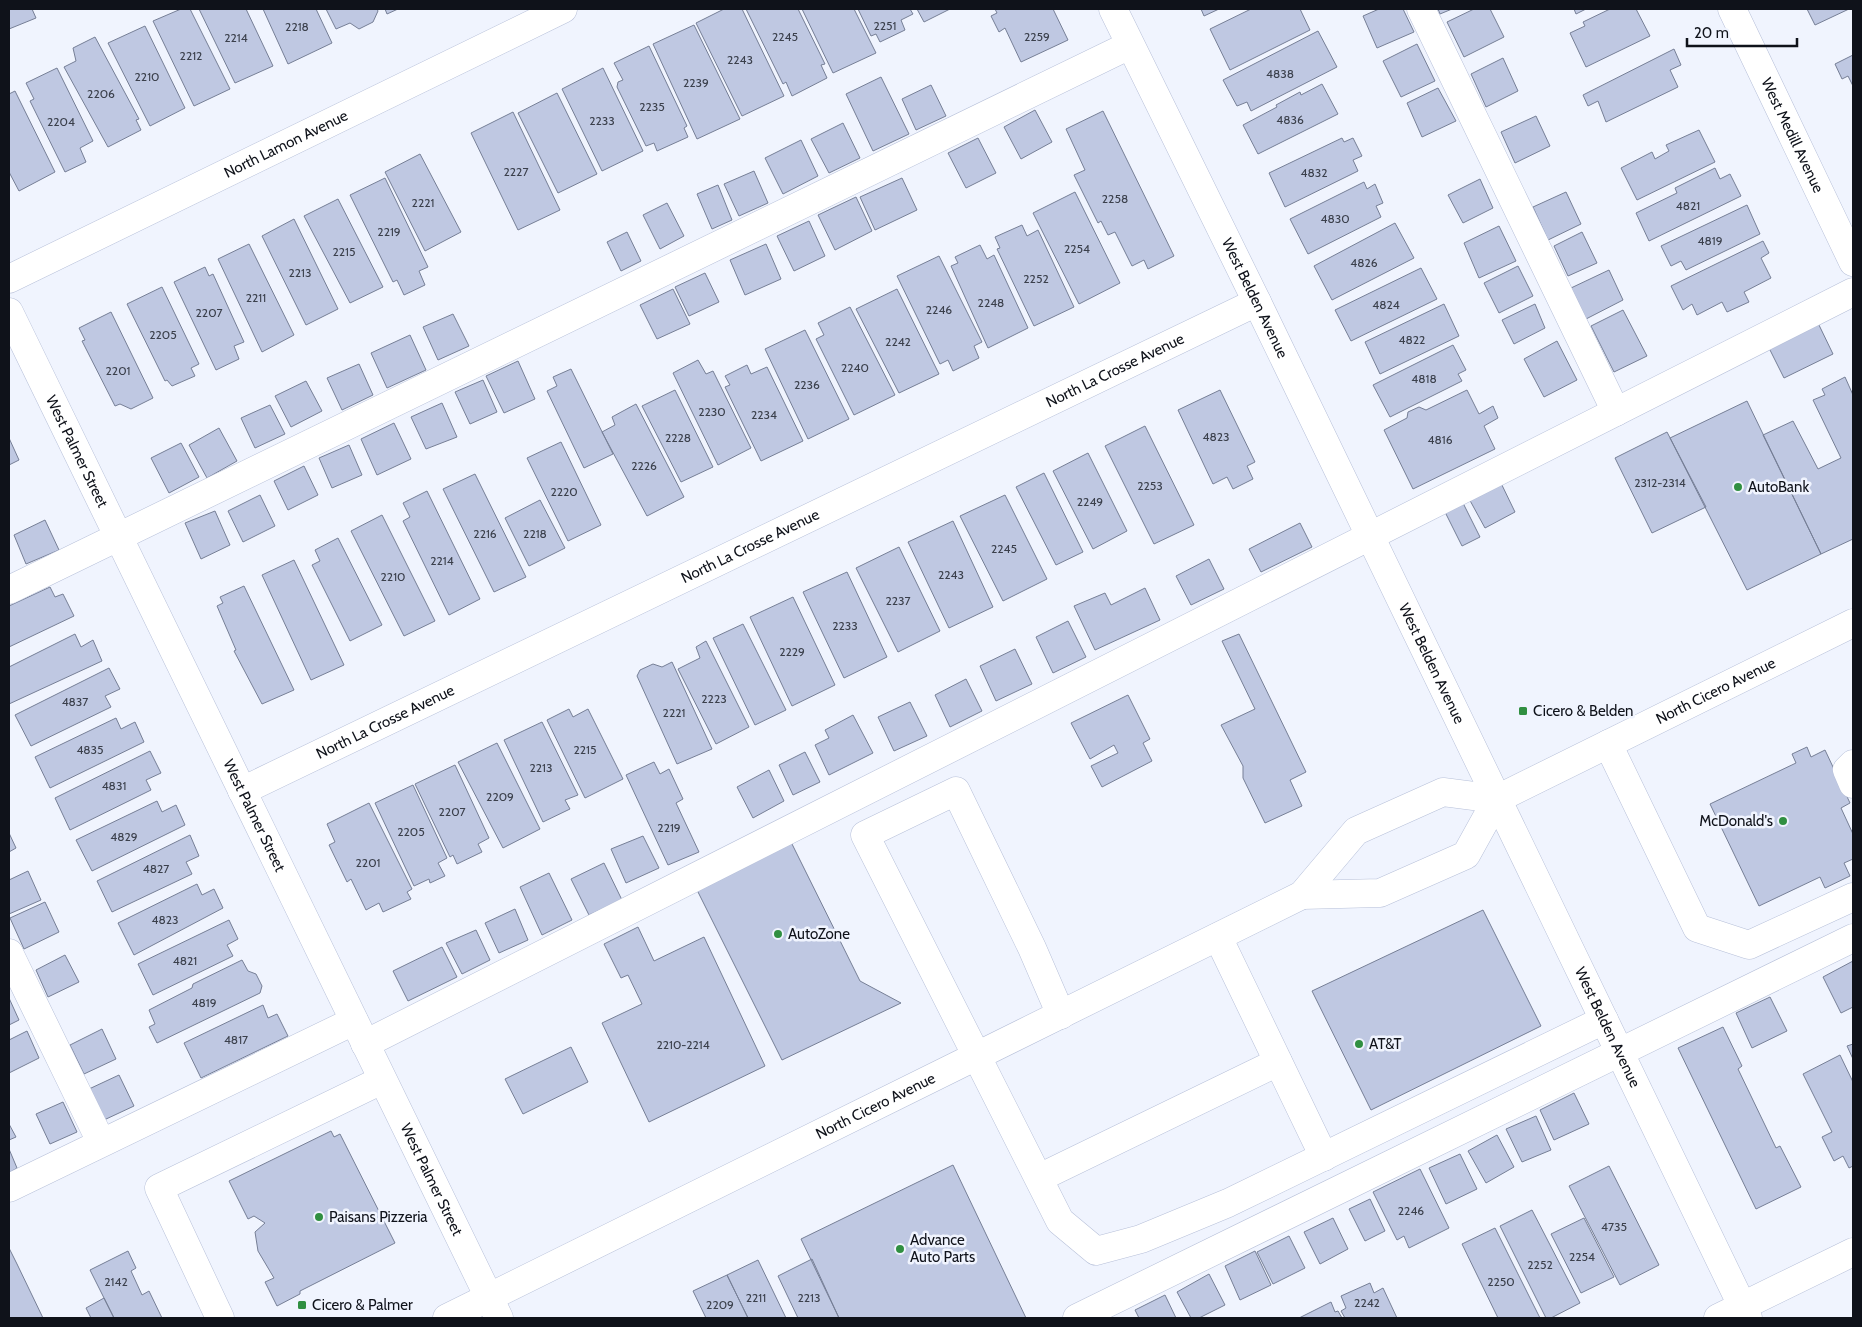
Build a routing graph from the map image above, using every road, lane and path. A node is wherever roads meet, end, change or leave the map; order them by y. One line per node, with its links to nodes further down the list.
1 (562, 9): 7 (street, North Lamon Avenue)
2 (1113, 9): 5 (street, West Belden Avenue)
3 (1421, 9): 11 (street)
4 (1732, 9): 6 (street, West Medill Avenue)
5 (1130, 45): 9 (street, West Belden Avenue); 13 (street)
6 (1853, 262)
7 (9, 279)
8 (1853, 292): 11 (street)
9 (1258, 302): 12 (street, West Belden Avenue); 19 (street, North La Crosse Avenue)
10 (9, 312): 13 (street, West Palmer Street)
11 (1616, 412): 12 (street)
12 (1370, 536): 20 (street, West Belden Avenue); 30 (street)
13 (118, 537): 14 (street); 19 (street, West Palmer Street)
14 (9, 590)
15 (1853, 623): 16 (street, North Cicero Avenue)
16 (1608, 744): 20 (street, North Cicero Avenue); 26 (street)
17 (1853, 764): 18 (street)
18 (1853, 784)
19 (242, 791): 30 (street, West Palmer Street)
20 (1497, 800): 22 (street, North Cicero Avenue); 22 (street, North Cicero Avenue); 29 (street, West Belden Avenue)
21 (1853, 886): 26 (street)
22 (1302, 895): 24 (street, North Cicero Avenue)
23 (1853, 897): 26 (street)
24 (1218, 937): 28 (street, North Cicero Avenue); 33 (street)
25 (1853, 938): 31 (street)
26 (1749, 945)
27 (9, 953): 35 (street)
28 (1061, 1015): 32 (street, North Cicero Avenue); 32 (street)
29 (1604, 1020): 31 (street, West Belden Avenue); 36 (street)
30 (360, 1033): 34 (street, West Palmer Street); 35 (street)
31 (1620, 1052): 41 (street, West Belden Avenue); 44 (street)
32 (978, 1056): 37 (street); 40 (street, North Cicero Avenue)
33 (1278, 1062): 36 (street); 37 (street)
34 (382, 1080): 40 (street, West Palmer Street); 42 (street)
35 (101, 1142): 38 (street)
36 (1324, 1157): 37 (street)
37 (1039, 1178)
38 (9, 1188)
39 (1853, 1252): 41 (street)
40 (494, 1308): 43 (street, North Cicero Avenue)
41 (1745, 1312): 45 (street)
42 (220, 1318)
43 (447, 1318)
44 (1077, 1318)
45 (1718, 1318)

